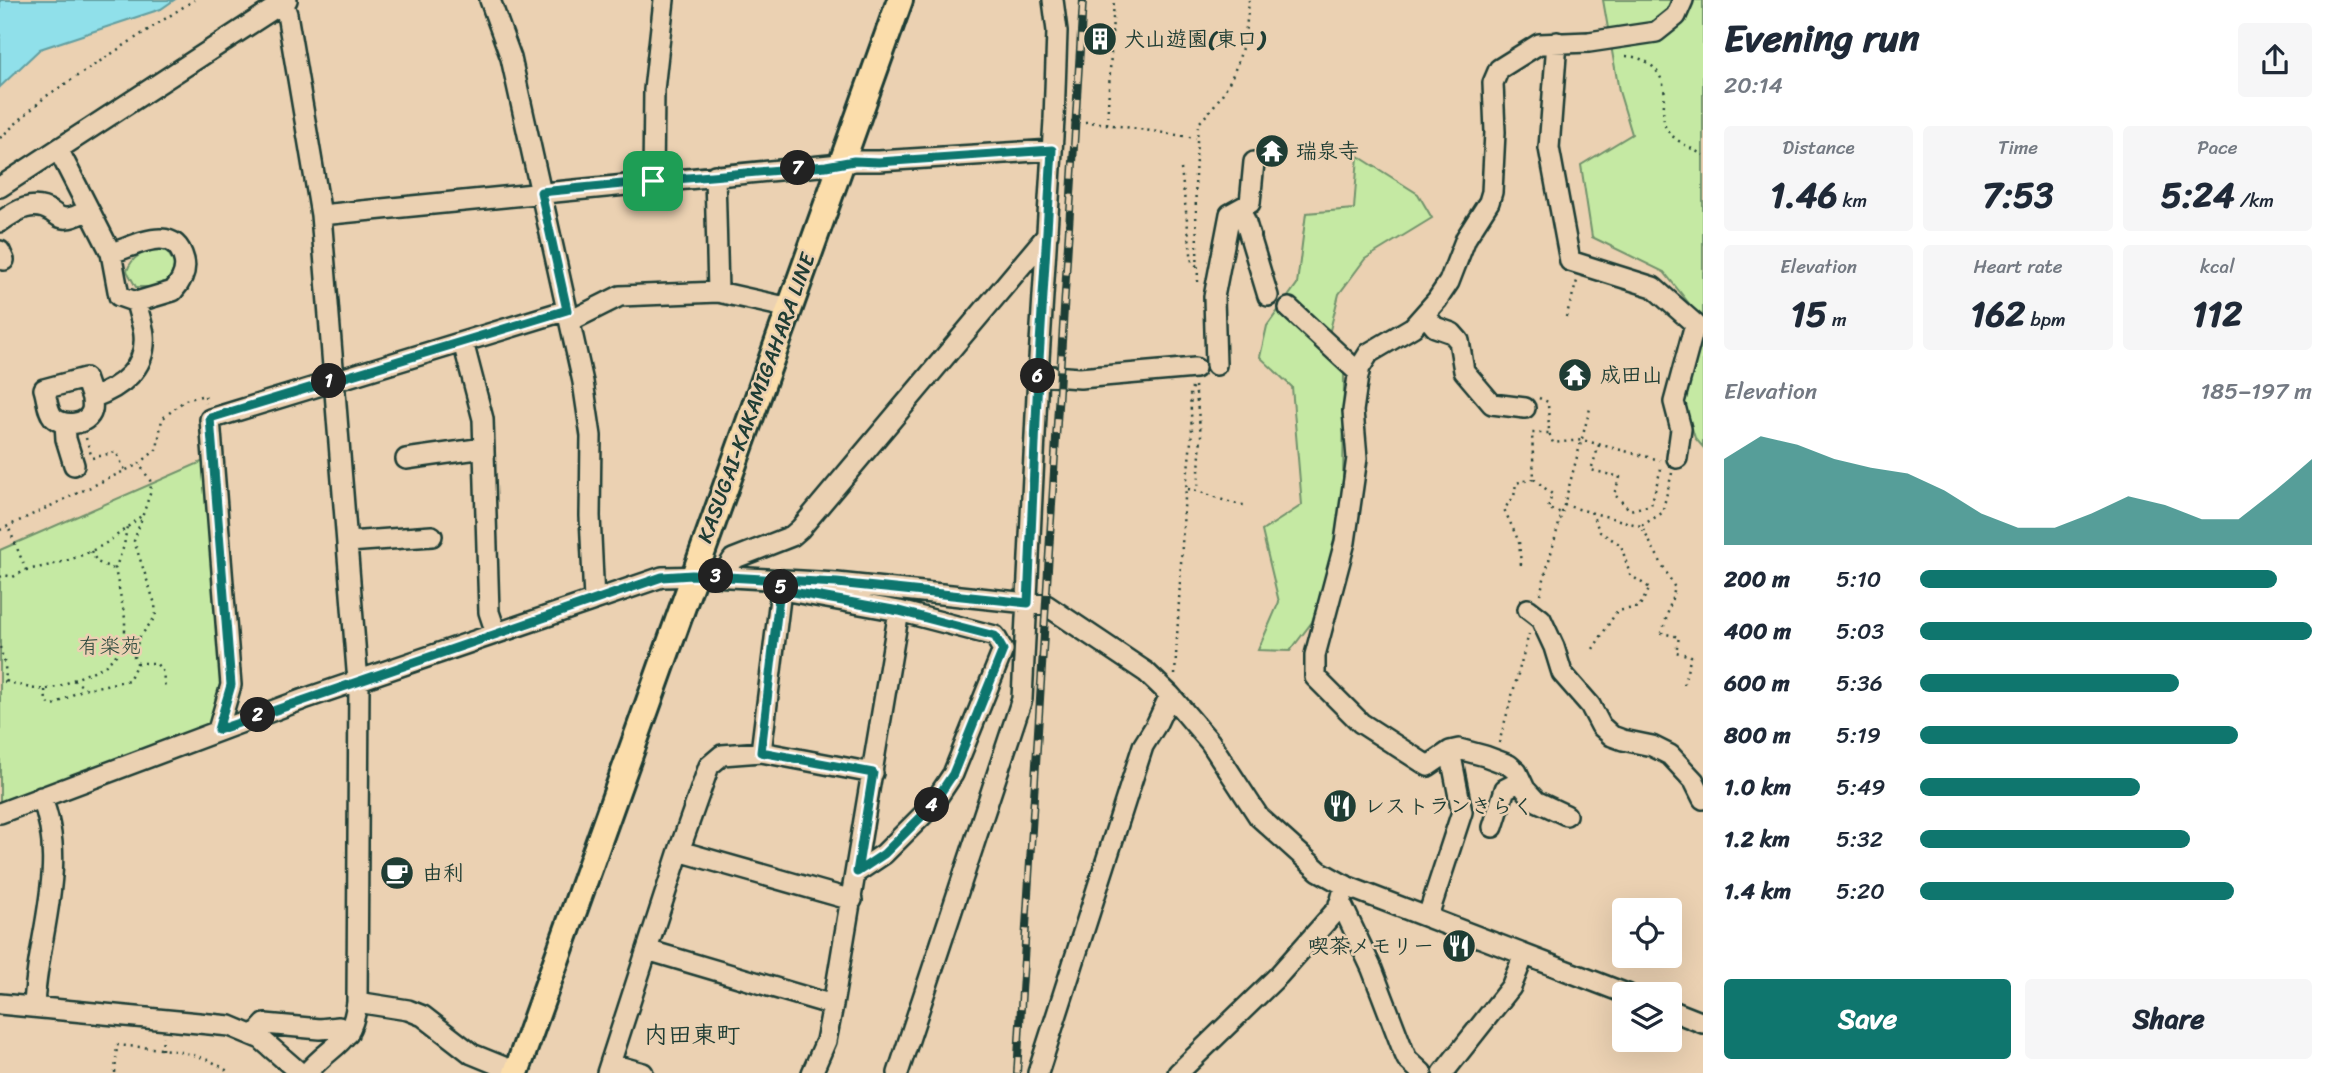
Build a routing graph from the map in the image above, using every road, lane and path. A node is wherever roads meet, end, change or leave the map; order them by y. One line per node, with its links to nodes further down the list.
1 (194, 0): 13 (path)
2 (491, 0): 24 (street)
3 (664, 0): 22 (street)
4 (900, 0): 19 (main road, KASUGAI-KAKAMIGAHARA LINE)
5 (1053, 0): 11 (street)
6 (1114, 0): 12 (path)
7 (1683, 0): 9 (street)
8 (285, 1): 15 (street); 26 (street)
9 (1557, 42): 31 (street); 39 (street)
10 (1624, 56): 17 (path)
11 (1054, 120): 12 (path); 16 (street)
12 (1107, 124): 14 (path)
13 (0, 138)
14 (1197, 138)
15 (59, 150): 23 (street); 25 (street)
16 (1052, 150): 19 (street); 29 (street)
17 (1703, 155)
18 (1254, 162): 27 (street)
19 (840, 164): 21 (street); 37 (main road, KASUGAI-KAKAMIGAHARA LINE)
20 (1181, 169): 32 (path)
21 (715, 175): 22 (street); 33 (street)
22 (653, 181): 24 (street)
23 (0, 187)
24 (541, 192): 26 (street); 40 (street)
25 (89, 210): 28 (street); 30 (street)
26 (321, 215): 47 (street)
27 (1249, 218): 35 (street); 43 (street)
28 (0, 222)
29 (1048, 234): 46 (street); 82 (street)
30 (111, 253): 36 (street); 36 (street)
31 (1582, 264): 41 (path); 58 (street)
32 (1198, 267)
33 (718, 292): 37 (street); 40 (street)
34 (1226, 296): 43 (street)
35 (1268, 296)
36 (135, 302): 48 (street)
37 (790, 308): 81 (main road, KASUGAI-KAKAMIGAHARA LINE)
38 (1289, 308): 45 (street)
39 (1425, 315): 45 (street); 51 (street)
40 (568, 316): 42 (street); 85 (street)
41 (1566, 317)
42 (463, 342): 47 (street); 57 (street)
43 (1216, 365): 44 (street)
44 (1195, 373): 46 (street); 65 (path)
45 (1359, 373): 104 (street)
46 (1038, 376): 86 (street)
47 (335, 380): 52 (street); 76 (street)
48 (92, 398): 53 (street); 53 (street)
49 (1548, 402): 54 (path)
50 (1591, 405): 55 (path)
51 (1524, 408)
52 (210, 418): 60 (path); 102 (street)
53 (66, 431): 61 (street); 62 (path)
54 (1549, 433): 55 (path); 63 (path)
55 (1582, 440): 56 (path); 67 (path)
56 (1599, 445): 56 (path)
57 (484, 448): 59 (street); 89 (street)
58 (1677, 457): 73 (path)
59 (406, 459)
60 (139, 464): 62 (path); 70 (path)
61 (74, 465)
62 (125, 470): 71 (path)
63 (1534, 479): 69 (path); 78 (path)
64 (1186, 489): 65 (path)
65 (1198, 490): 66 (path)
66 (1244, 505)
67 (1564, 505): 68 (path); 69 (path)
68 (1591, 512): 73 (path); 91 (path)
69 (1562, 513): 88 (path)
70 (142, 515): 72 (path); 92 (path)
71 (8, 526): 74 (path); 80 (path)
72 (127, 526): 77 (path); 79 (path)
73 (1641, 526): 97 (path)
74 (0, 530)
75 (432, 536): 76 (street)
76 (348, 542): 94 (street)
77 (91, 551): 79 (path); 80 (path)
78 (1521, 565)
79 (115, 569): 93 (path)
80 (26, 570): 83 (path)
81 (692, 575): 82 (street); 85 (street); 132 (main road, KASUGAI-KAKAMIGAHARA LINE)
82 (722, 576): 84 (street)
83 (0, 577)
84 (781, 585): 86 (street); 87 (street); 105 (street)
85 (594, 600): 89 (street)
86 (1028, 603): 101 (street); 139 (street)
87 (899, 611): 106 (street); 114 (street)
88 (1531, 611): 103 (path); 109 (street)
89 (496, 633): 94 (street)
90 (0, 647): 95 (path)
91 (1593, 649)
92 (137, 663): 98 (path); 99 (path)
93 (73, 680): 98 (path); 100 (path)
94 (359, 680): 102 (street); 121 (street)
95 (6, 681): 96 (path); 100 (path)
96 (0, 684)
97 (1683, 687)
98 (85, 688): 100 (path)
99 (166, 688)
100 (45, 690)
101 (1170, 695): 115 (street); 140 (street)
102 (218, 730): 108 (street)
103 (1499, 743)
104 (1450, 751): 107 (street); 117 (street)
105 (761, 752): 106 (street); 113 (street)
106 (873, 773): 114 (street)
107 (1521, 781): 111 (street); 112 (street)
108 (41, 797): 110 (street); 124 (street)
109 (1703, 799)
110 (0, 813)
111 (1566, 815)
112 (1493, 827)
113 (679, 850): 116 (street); 118 (street)
114 (857, 872): 116 (street)
115 (1342, 895): 117 (street); 141 (street); 142 (street)
116 (852, 900): 123 (street)
117 (1428, 916): 119 (street)
118 (647, 950): 123 (street); 131 (street)
119 (1524, 955): 120 (street); 143 (street)
120 (1612, 988)
121 (356, 1002): 128 (street); 132 (street)
122 (0, 1004): 124 (street)
123 (833, 1005): 138 (street)
124 (34, 1007): 129 (street)
125 (1682, 1015): 126 (street)
126 (1703, 1023)
127 (163, 1030): 130 (path)
128 (348, 1034): 129 (street); 136 (street)
129 (254, 1036): 135 (street)
130 (162, 1050): 133 (path); 134 (path)
131 (609, 1068): 137 (street)
132 (516, 1072)
133 (115, 1073)
134 (230, 1073)
135 (300, 1073)
136 (307, 1073)
137 (643, 1073)
138 (812, 1073)
139 (898, 1073)
140 (1038, 1073)
141 (1178, 1073)
142 (1422, 1073)
143 (1443, 1073)

